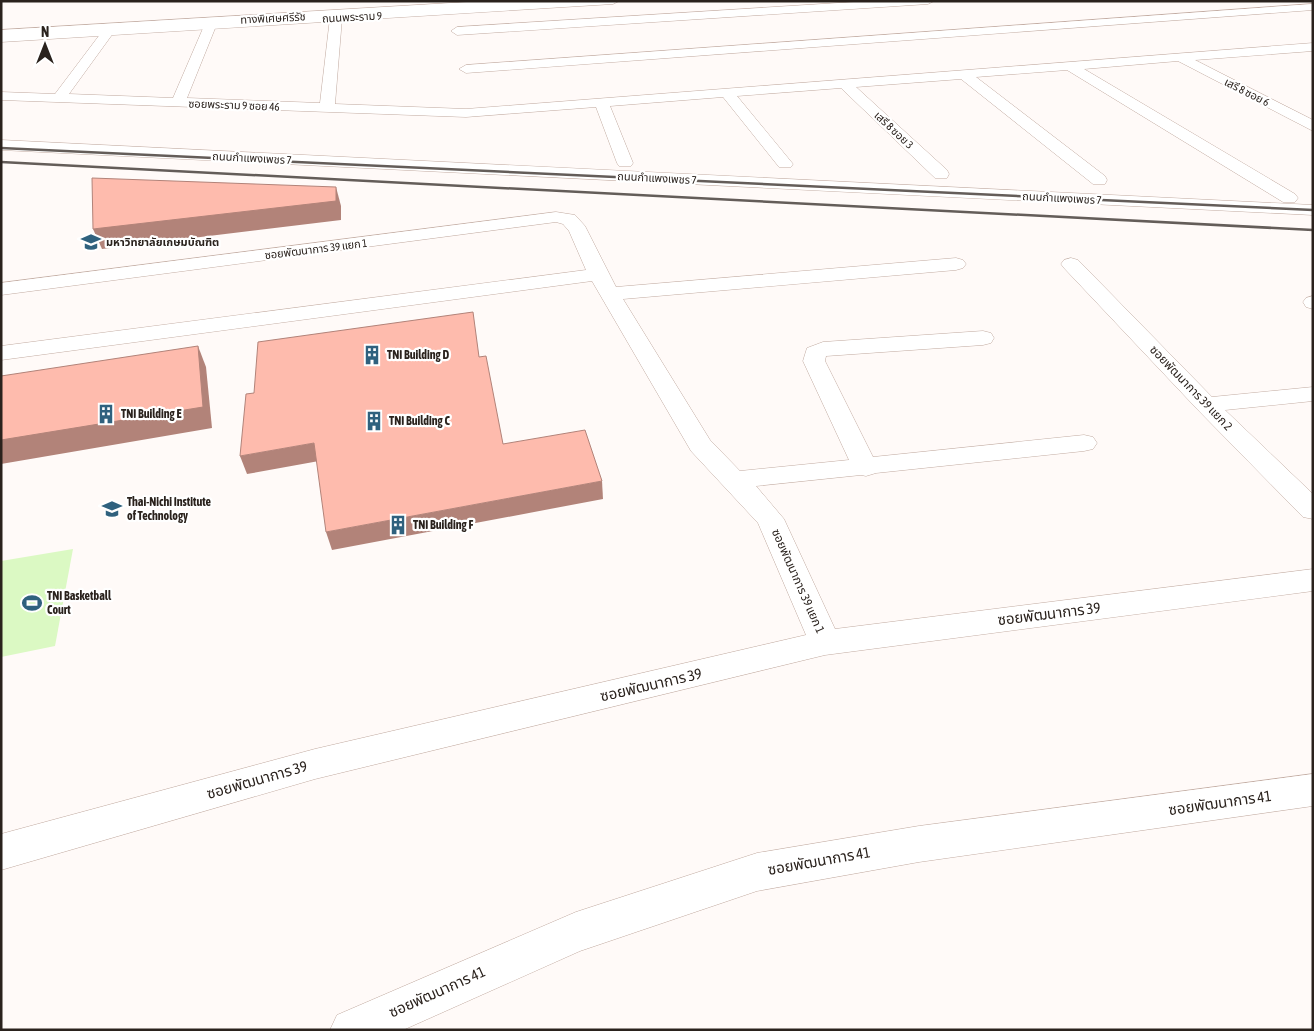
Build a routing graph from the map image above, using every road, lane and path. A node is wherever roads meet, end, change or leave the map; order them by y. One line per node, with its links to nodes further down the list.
1 (375, 1): 11 (main road, ถนนพระราม 9)
2 (440, 1): 13 (main road, ทางพิเศษศรีรัช)
3 (545, 1): 16 (main road, ทางพิเศษศรีรัช)
4 (613, 1): 8 (main road, ถนนพระราม 9)
5 (928, 1): 8 (main road)
6 (1152, 5): 9 (main road)
7 (1313, 7): 9 (main road)
8 (454, 11): 10 (main road, ถนนพระราม 9)
9 (1176, 17): 14 (main road); 32 (main road)
10 (336, 18): 12 (main road, ถนนพระราม 9); 31 (main road)
11 (1, 23)
12 (210, 26): 15 (main road, ถนนพระราม 9); 30 (main road)
13 (1, 28)
14 (1201, 29)
15 (108, 32): 16 (main road, ถนนพระราม 9); 28 (main road)
16 (1, 36)
17 (1225, 40): 20 (main road)
18 (1313, 47): 19 (main road, ซอยพระราม 9 ซอย 46)
19 (1282, 50): 20 (main road, ซอยพระราม 9 ซอย 46); 22 (main road)
20 (1250, 52): 21 (main road, ซอยพระราม 9 ซอย 46)
21 (1181, 58): 23 (main road, ซอยพระราม 9 ซอย 46); 33 (main road, เสรี 8 ซอย 6)
22 (1305, 60)
23 (1072, 67): 24 (main road, ซอยพระราม 9 ซอย 46); 39 (main road)
24 (966, 76): 25 (main road, ซอยพระราม 9 ซอย 46); 38 (main road)
25 (846, 85): 26 (main road, ซอยพระราม 9 ซอย 46); 37 (main road, เสรี 8 ซอย 3)
26 (727, 93): 29 (main road, ซอยพระราม 9 ซอย 46); 36 (main road)
27 (1, 96): 28 (main road, ซอยพระราม 9 ซอย 46)
28 (58, 98): 30 (main road, ซอยพระราม 9 ซอย 46)
29 (601, 102): 32 (main road, ซอยพระราม 9 ซอย 46); 35 (main road)
30 (178, 104): 31 (main road, ซอยพระราม 9 ซอย 46)
31 (327, 108): 32 (main road, ซอยพระราม 9 ซอย 46)
32 (466, 113)
33 (1313, 126)
34 (1, 145): 40 (main road, ถนนกำแพงเพชร 7)
35 (625, 164)
36 (785, 164)
37 (941, 174)
38 (1100, 180)
39 (1289, 198)
40 (1313, 210)
41 (956, 264): 43 (main road)
42 (1071, 264): 48 (main road, ซอยพัฒนาการ 39 แยก 2)
43 (604, 284): 44 (main road, ซอยพัฒนาการ 39 แยก 1); 46 (main road); 51 (main road, ซอยพัฒนาการ 39 แยก 1)
44 (1, 289)
45 (983, 338): 50 (main road)
46 (1, 354)
47 (1313, 394): 48 (main road)
48 (1206, 405): 52 (main road, ซอยพัฒนาการ 39 แยก 2)
49 (1084, 443): 50 (main road)
50 (866, 468): 51 (main road)
51 (735, 480): 54 (main road, ซอยพัฒนาการ 39 แยก 1)
52 (1313, 510)
53 (1313, 580): 54 (main road, ซอยพัฒนาการ 39)
54 (825, 643): 56 (main road, ซอยพัฒนาการ 39)
55 (1313, 790): 57 (main road, ซอยพัฒนาการ 41)
56 (1, 852)
57 (352, 1030)

